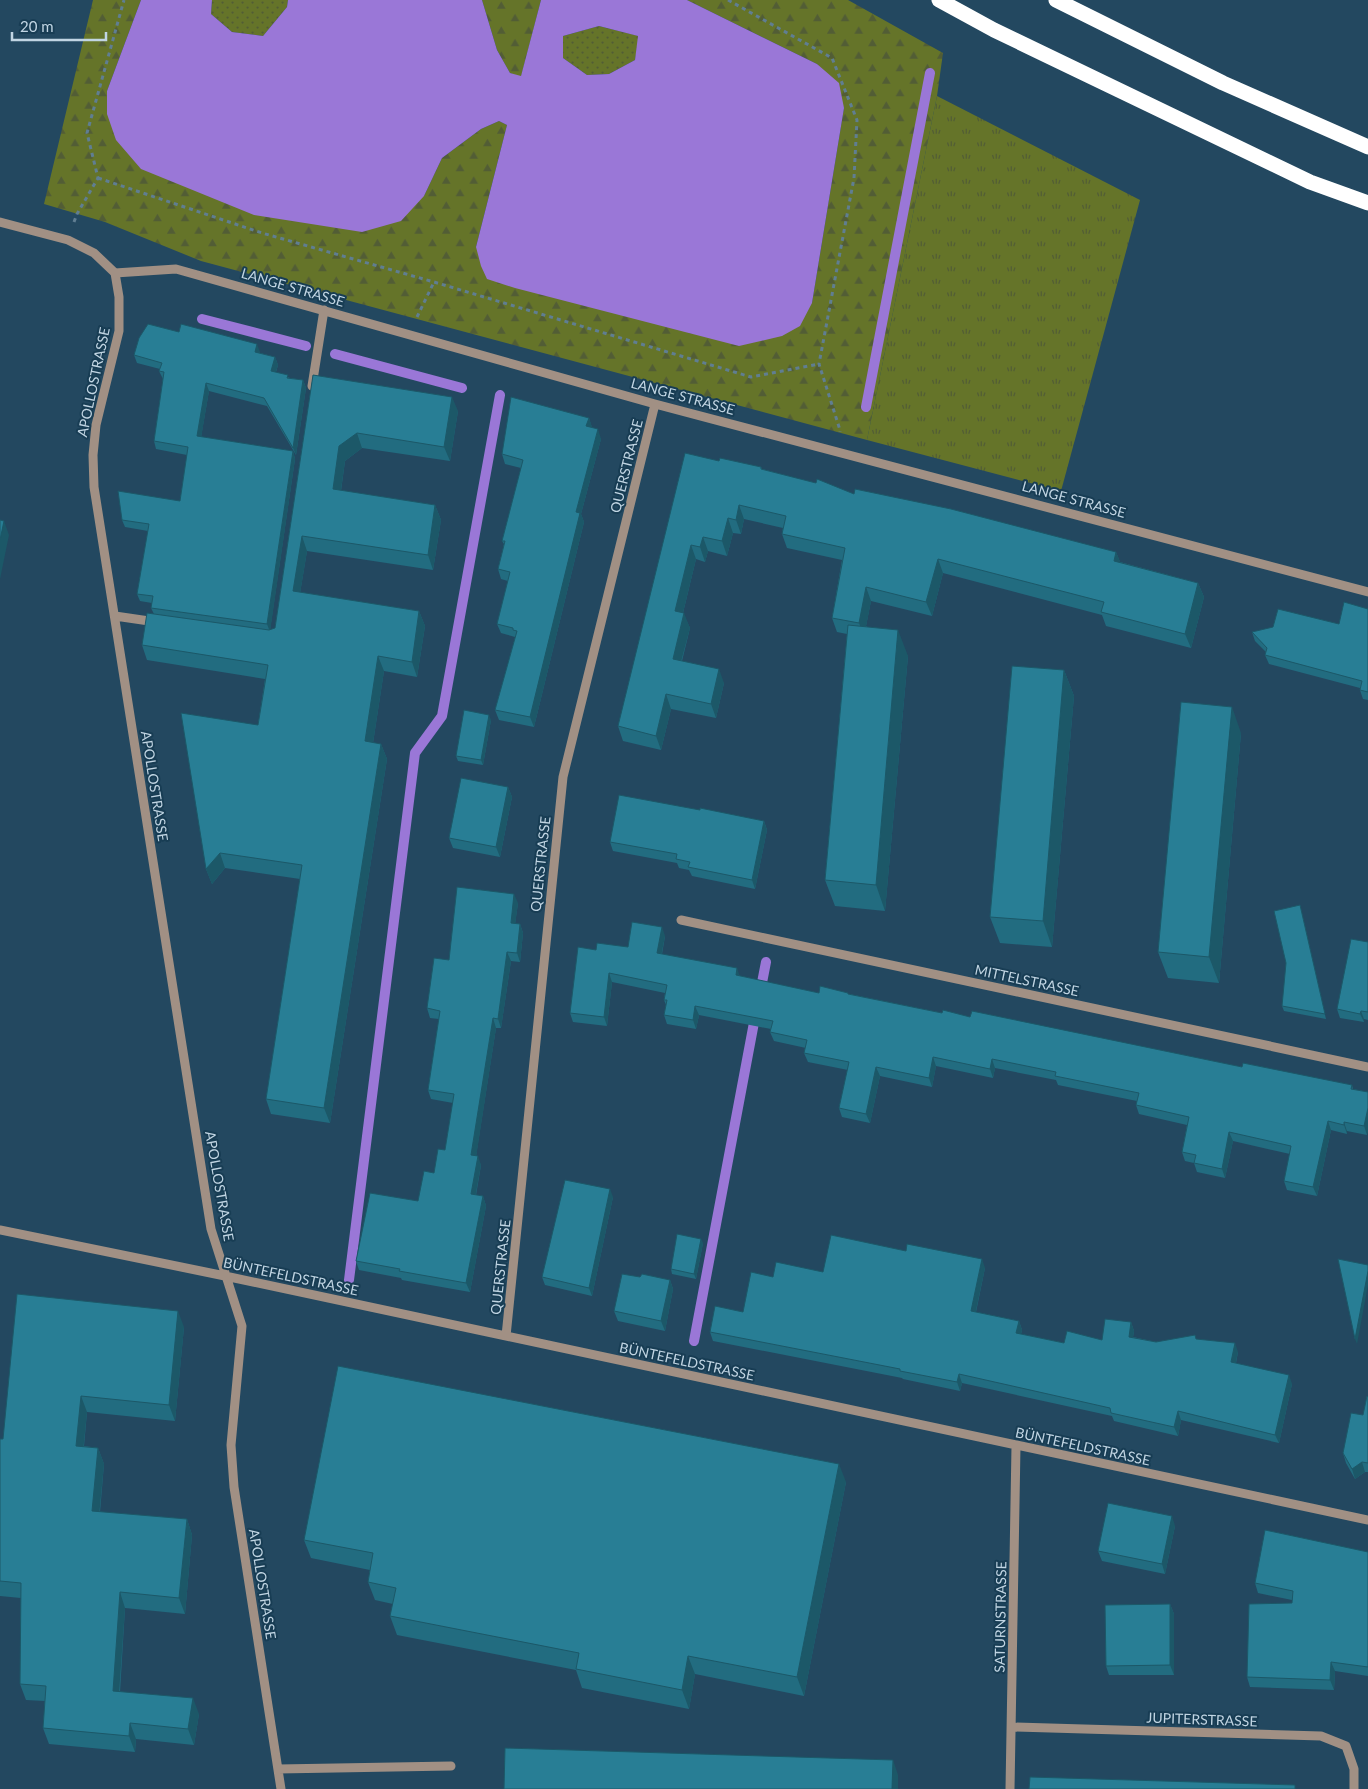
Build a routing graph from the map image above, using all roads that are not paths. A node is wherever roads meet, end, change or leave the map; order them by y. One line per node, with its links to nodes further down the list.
1 (939, 0): 4 (highway)
2 (1056, 0): 3 (highway)
3 (1368, 147)
4 (1368, 203)
5 (0, 222): 6 (street)
6 (115, 273): 7 (street, LANGE STRASSE); 11 (street, APOLLOSTRASSE)
7 (324, 310): 8 (street); 9 (street, LANGE STRASSE)
8 (311, 397)
9 (655, 404): 10 (street, LANGE STRASSE); 17 (street, QUERSTRASSE)
10 (1368, 592)
11 (115, 616): 12 (street); 16 (street, APOLLOSTRASSE)
12 (162, 623)
13 (681, 920): 14 (street, MITTELSTRASSE)
14 (1368, 1067)
15 (0, 1230): 16 (street, BÜNTEFELDSTRASSE)
16 (226, 1276): 17 (street, BÜNTEFELDSTRASSE); 22 (street, APOLLOSTRASSE)
17 (506, 1336): 18 (street, BÜNTEFELDSTRASSE)
18 (1016, 1446): 19 (street, BÜNTEFELDSTRASSE); 20 (street, SATURNSTRASSE)
19 (1368, 1520)
20 (1012, 1728): 24 (street, SATURNSTRASSE); 25 (street, JUPITERSTRASSE)
21 (451, 1766): 22 (street)
22 (278, 1770): 23 (street, APOLLOSTRASSE)
23 (281, 1789)
24 (1010, 1789)
25 (1354, 1789)

